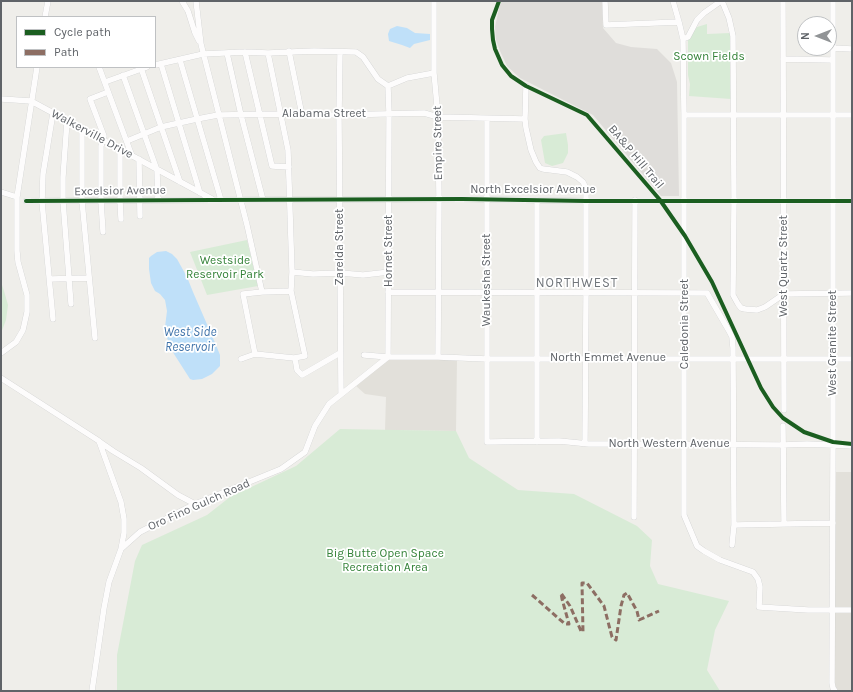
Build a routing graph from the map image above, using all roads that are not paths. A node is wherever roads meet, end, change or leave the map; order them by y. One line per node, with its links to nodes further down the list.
1 (48, 1): 10 (street)
2 (182, 1): 14 (street)
3 (196, 1): 14 (street)
4 (434, 1): 31 (street, Empire Street)
5 (605, 1): 12 (street)
6 (673, 1): 12 (street, Caledonia Street)
7 (721, 1): 13 (street); 48 (street)
8 (784, 1): 24 (street, West Quartz Street)
9 (832, 1): 11 (street, West Granite Street)
10 (45, 16)
11 (832, 16)
12 (679, 22): 13 (street, Caledonia Street)
13 (683, 39): 47 (street, Caledonia Street)
14 (201, 44): 22 (street)
15 (837, 48): 16 (street)
16 (852, 48)
17 (289, 51): 19 (street); 21 (street); 45 (street)
18 (245, 52): 20 (street); 21 (street); 41 (street)
19 (340, 52): 34 (street); 46 (street, Zarelda Street)
20 (227, 53): 22 (street); 44 (street)
21 (268, 53): 42 (street)
22 (203, 54): 25 (street); 43 (street)
23 (833, 56): 26 (street, West Granite Street)
24 (784, 59): 26 (street); 51 (street, West Quartz Street)
25 (180, 60): 27 (street); 53 (street)
26 (833, 60): 49 (street, West Granite Street)
27 (158, 64): 57 (street)
28 (37, 68): 38 (street)
29 (99, 68): 33 (street)
30 (144, 68): 32 (street); 58 (street)
31 (434, 72): 34 (street); 52 (street, Empire Street)
32 (123, 75): 33 (street); 60 (street)
33 (105, 82): 36 (street)
34 (388, 86): 40 (street, Hornet Street)
35 (526, 86): 55 (street)
36 (108, 92): 61 (street); 62 (street)
37 (1, 99): 38 (street, Walkerville Drive)
38 (31, 101): 39 (street, Walkerville Drive); 71 (street)
39 (53, 113): 56 (street, Walkerville Drive); 96 (street)
40 (389, 113): 46 (street, Alabama Street); 52 (street, Alabama Street); 79 (street, Hornet Street)
41 (261, 114): 42 (street, Alabama Street); 44 (street, Alabama Street); 66 (street)
42 (281, 114): 45 (street, Alabama Street); 66 (street)
43 (218, 115): 44 (street, Alabama Street); 53 (street, Alabama Street); 75 (street)
44 (240, 115): 76 (street)
45 (302, 115): 46 (street, Alabama Street)
46 (339, 115): 78 (street, Zarelda Street)
47 (684, 115): 48 (street); 84 (street, Caledonia Street)
48 (734, 115): 51 (street); 85 (street)
49 (832, 115): 50 (street); 51 (street); 94 (street, West Granite Street)
50 (852, 115)
51 (784, 116): 93 (street, West Quartz Street)
52 (438, 117): 54 (street, Alabama Street); 80 (street, Empire Street)
53 (197, 119): 57 (street, Alabama Street); 74 (street)
54 (488, 119): 55 (street, Alabama Street); 81 (street, Waukesha Street)
55 (525, 119): 92 (street)
56 (68, 121): 59 (street, Walkerville Drive); 87 (street)
57 (180, 124): 58 (street, Alabama Street); 70 (street)
58 (161, 127): 60 (street, Alabama Street); 68 (street)
59 (82, 129): 61 (street, Walkerville Drive); 88 (street)
60 (144, 134): 62 (street, Alabama Street); 67 (street)
61 (102, 140): 63 (street, Walkerville Drive); 89 (street)
62 (127, 141): 64 (street)
63 (120, 149): 64 (street, Walkerville Drive); 90 (street)
64 (132, 156): 65 (street, Walkerville Drive)
65 (139, 159): 67 (street, Walkerville Drive); 91 (street)
66 (289, 166): 77 (street)
67 (158, 170): 68 (street, Walkerville Drive); 72 (street)
68 (180, 182): 70 (street, Walkerville Drive)
69 (1, 192): 71 (street)
70 (200, 193): 73 (street, Walkerville Drive)
71 (17, 198): 121 (street)
72 (158, 200): 73 (street, Excelsior Avenue); 91 (street, Excelsior Avenue)
73 (214, 200): 74 (street, North Excelsior Avenue)
74 (220, 200): 75 (street, North Excelsior Avenue)
75 (241, 200): 76 (street, North Excelsior Avenue); 107 (street)
76 (262, 200): 77 (street, North Excelsior Avenue)
77 (289, 200): 78 (street, North Excelsior Avenue); 100 (street)
78 (340, 200): 79 (street, North Excelsior Avenue); 102 (street, Zarelda Street)
79 (389, 200): 80 (street, North Excelsior Avenue); 101 (street, Hornet Street)
80 (439, 200): 81 (street, North Excelsior Avenue); 109 (street, Empire Street)
81 (488, 200): 82 (street, North Excelsior Avenue); 110 (street, Waukesha Street)
82 (537, 200): 92 (street, North Excelsior Avenue); 111 (street)
83 (635, 200): 84 (street, North Excelsior Avenue); 92 (street, North Excelsior Avenue); 113 (street)
84 (685, 200): 85 (street, North Excelsior Avenue); 114 (street, Caledonia Street)
85 (734, 200): 93 (street, North Excelsior Avenue); 117 (street)
86 (26, 201): 96 (street, Excelsior Avenue)
87 (62, 201): 88 (street, Excelsior Avenue); 96 (street, Excelsior Avenue); 103 (street)
88 (82, 201): 89 (street, Excelsior Avenue); 104 (street)
89 (101, 201): 90 (street, Excelsior Avenue); 99 (street)
90 (120, 201): 91 (street, Excelsior Avenue); 98 (street)
91 (140, 201): 97 (street)
92 (586, 201): 112 (street)
93 (783, 201): 94 (street, North Excelsior Avenue); 117 (street, West Quartz Street)
94 (833, 201): 95 (street, North Excelsior Avenue); 115 (street, West Granite Street)
95 (852, 201)
96 (42, 202): 105 (street)
97 (140, 216)
98 (121, 219)
99 (103, 232)
100 (292, 272): 102 (street); 106 (street)
101 (388, 272): 102 (street); 108 (street, Hornet Street)
102 (341, 273): 122 (street, Zarelda Street)
103 (68, 278): 104 (street); 105 (street); 118 (street)
104 (89, 278): 120 (street)
105 (50, 279): 119 (street)
106 (291, 291): 107 (street); 127 (street)
107 (262, 292): 123 (street)
108 (388, 292): 109 (street); 125 (street, Hornet Street)
109 (438, 293): 110 (street); 126 (street, Empire Street)
110 (487, 293): 111 (street); 131 (street, Waukesha Street)
111 (537, 293): 112 (street); 132 (street)
112 (586, 293): 113 (street); 128 (street)
113 (635, 293): 114 (street); 129 (street)
114 (685, 293): 130 (street, Caledonia Street); 133 (street)
115 (833, 293): 116 (street); 117 (street); 135 (street, West Granite Street)
116 (852, 293)
117 (784, 294): 134 (street, West Quartz Street)
118 (71, 304)
119 (53, 319)
120 (95, 338)
121 (1, 353)
122 (340, 353): 127 (street); 139 (street, Zarelda Street)
123 (256, 354): 127 (street); 137 (street)
124 (364, 355): 125 (street, North Emmet Avenue)
125 (388, 357): 126 (street, North Emmet Avenue); 139 (street)
126 (438, 357): 131 (street, North Emmet Avenue)
127 (295, 358)
128 (586, 358): 129 (street, North Emmet Avenue); 132 (street, North Emmet Avenue); 145 (street)
129 (635, 358): 130 (street, North Emmet Avenue); 146 (street)
130 (684, 358): 133 (street, North Emmet Avenue); 147 (street, Caledonia Street)
131 (487, 359): 132 (street, North Emmet Avenue); 143 (street, Waukesha Street)
132 (537, 359): 144 (street)
133 (734, 359): 134 (street, North Emmet Avenue); 148 (street)
134 (784, 359): 135 (street, North Emmet Avenue); 140 (street, West Quartz Street)
135 (832, 359): 136 (street, North Emmet Avenue); 150 (street, West Granite Street)
136 (852, 359)
137 (241, 360)
138 (1, 378): 142 (street)
139 (341, 394): 152 (street, Oro Fino Gulch Road)
140 (784, 410)
141 (783, 426): 149 (street)
142 (100, 441): 152 (street); 158 (street)
143 (487, 442): 144 (street, North Western Avenue)
144 (537, 442): 145 (street, North Western Avenue)
145 (585, 443): 146 (street, North Western Avenue)
146 (635, 444): 147 (street, North Western Avenue); 153 (street)
147 (684, 444): 148 (street, North Western Avenue); 159 (street, Caledonia Street)
148 (734, 445): 149 (street, North Western Avenue); 156 (street)
149 (783, 445): 150 (street, North Western Avenue); 155 (street)
150 (833, 445): 151 (street, North Western Avenue); 154 (street, West Granite Street)
151 (852, 446)
152 (195, 504): 158 (street, Oro Fino Gulch Road)
153 (634, 517)
154 (833, 523): 155 (street); 159 (street, West Granite Street)
155 (784, 524): 156 (street)
156 (734, 525): 157 (street)
157 (732, 545)
158 (121, 549): 162 (street, Oro Fino Gulch Road)
159 (832, 610): 160 (street); 161 (street, West Granite Street)
160 (852, 610)
161 (833, 689)
162 (92, 691)

